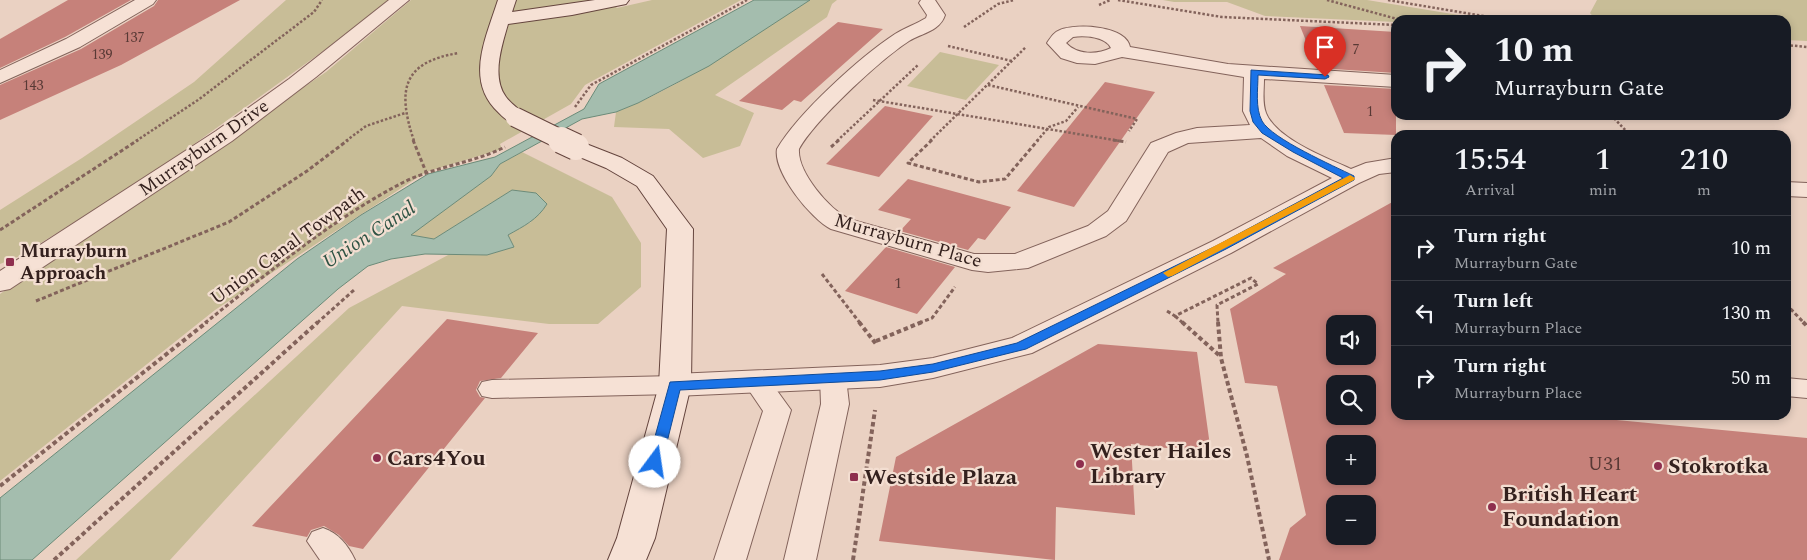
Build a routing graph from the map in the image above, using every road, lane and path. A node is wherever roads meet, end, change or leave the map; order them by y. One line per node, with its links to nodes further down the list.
1 (147, 0): 26 (street)
2 (322, 0): 48 (path)
3 (400, 0): 50 (street, Murrayburn Drive)
4 (508, 0): 14 (street)
5 (620, 0): 14 (street)
6 (747, 0): 32 (path)
7 (1014, 0): 16 (path)
8 (1118, 0): 15 (path)
9 (1327, 0): 13 (path)
10 (1388, 0): 12 (path)
11 (927, 1): 17 (street, Murrayburn Place)
12 (1477, 15)
13 (1391, 17)
14 (502, 19): 22 (street)
15 (1391, 25)
16 (961, 29)
17 (907, 34): 23 (path); 29 (street, Murrayburn Place)
18 (1031, 43): 23 (path)
19 (1791, 45): 20 (path)
20 (1807, 46)
21 (1120, 50): 25 (street)
22 (492, 51): 33 (path); 61 (street, bridge)
23 (1013, 61): 28 (path)
24 (920, 63): 30 (path)
25 (1254, 72): 27 (street); 38 (street)
26 (0, 77)
27 (1391, 81)
28 (988, 85): 31 (path); 34 (path)
29 (838, 93): 30 (path); 44 (street, Murrayburn Place)
30 (882, 101): 34 (path); 44 (path)
31 (1078, 106): 36 (path); 39 (path)
32 (569, 110)
33 (405, 113): 43 (path); 53 (path)
34 (957, 116): 36 (path); 36 (path)
35 (1616, 120): 37 (path)
36 (1049, 127): 39 (path)
37 (1625, 130)
38 (1265, 131): 41 (street); 45 (street)
39 (1123, 141): 41 (path)
40 (510, 144): 43 (path, Union Canal Towpath)
41 (1159, 148): 49 (street, Murrayburn Place)
42 (1391, 166): 45 (street)
43 (426, 172): 65 (path, Union Canal Towpath)
44 (797, 177): 49 (street, Murrayburn Place)
45 (1351, 178): 52 (street)
46 (1791, 189): 47 (street)
47 (1807, 190)
48 (0, 230)
49 (972, 262): 57 (path)
50 (0, 283)
51 (354, 290): 66 (path)
52 (1131, 292): 55 (path); 59 (street)
53 (28, 305)
54 (1791, 309): 56 (path)
55 (1175, 316): 58 (path); 58 (path)
56 (1807, 326)
57 (876, 341)
58 (1222, 358): 70 (path)
59 (833, 378): 60 (street); 69 (lane)
60 (755, 380): 61 (street); 68 (lane)
61 (675, 385): 63 (lane); 67 (street)
62 (1791, 387): 64 (lane)
63 (492, 389)
64 (1807, 389)
65 (0, 486)
66 (54, 560)
67 (627, 560)
68 (730, 560)
69 (800, 560)
70 (1269, 560)

